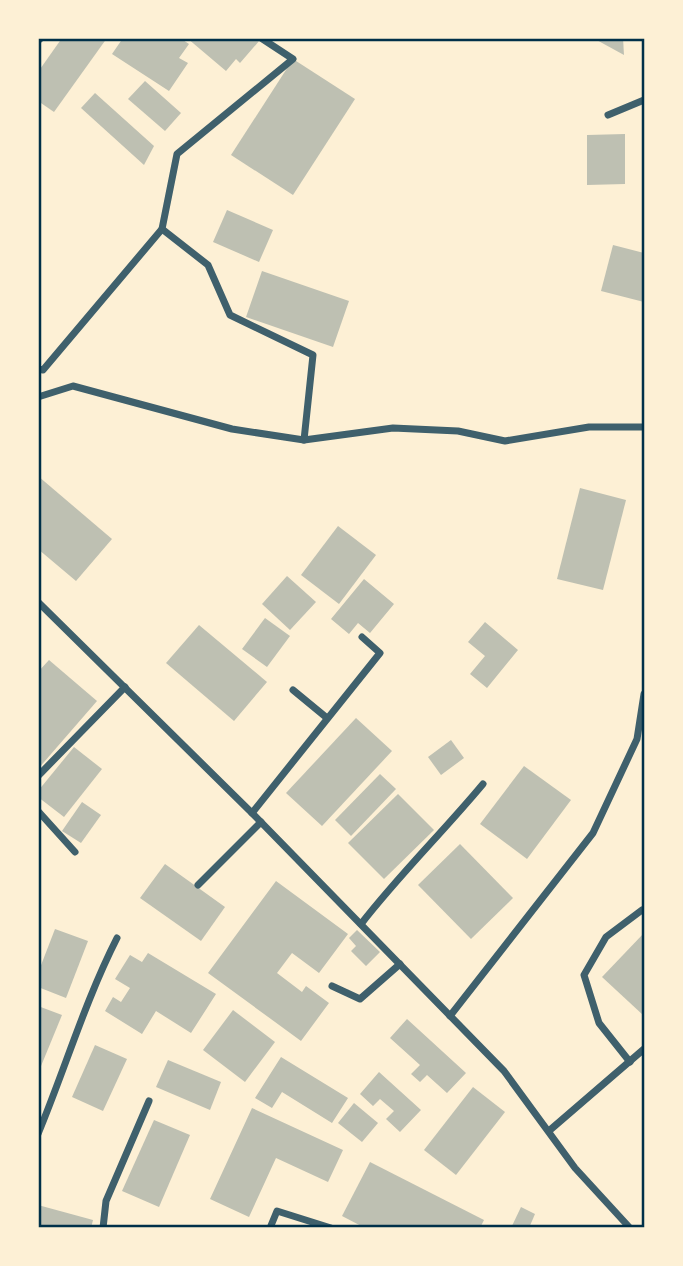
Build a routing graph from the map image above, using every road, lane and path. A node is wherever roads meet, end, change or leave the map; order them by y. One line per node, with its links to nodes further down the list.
1 (261, 38): 4 (street)
2 (645, 100): 3 (street)
3 (608, 115)
4 (162, 229): 5 (street); 8 (street)
5 (38, 369)
6 (38, 397): 8 (street)
7 (645, 427): 8 (street)
8 (304, 440)
9 (38, 602): 11 (street)
10 (362, 637): 14 (street)
11 (125, 687): 15 (street); 18 (street)
12 (293, 690): 14 (street)
13 (645, 694): 27 (street)
14 (327, 718): 18 (street)
15 (38, 776)
16 (483, 784): 23 (street)
17 (38, 811): 20 (street)
18 (252, 813): 19 (street)
19 (261, 822): 21 (street); 23 (street)
20 (75, 852)
21 (198, 884)
22 (642, 910): 29 (street)
23 (361, 924): 25 (street)
24 (117, 938): 32 (street)
25 (400, 964): 26 (street); 27 (street)
26 (332, 986)
27 (450, 1016): 31 (street)
28 (645, 1049): 29 (street)
29 (630, 1062): 31 (street)
30 (149, 1101): 33 (street)
31 (550, 1130): 36 (street)
32 (38, 1134)
33 (103, 1227)
34 (270, 1227): 35 (street)
35 (331, 1227)
36 (630, 1227)

